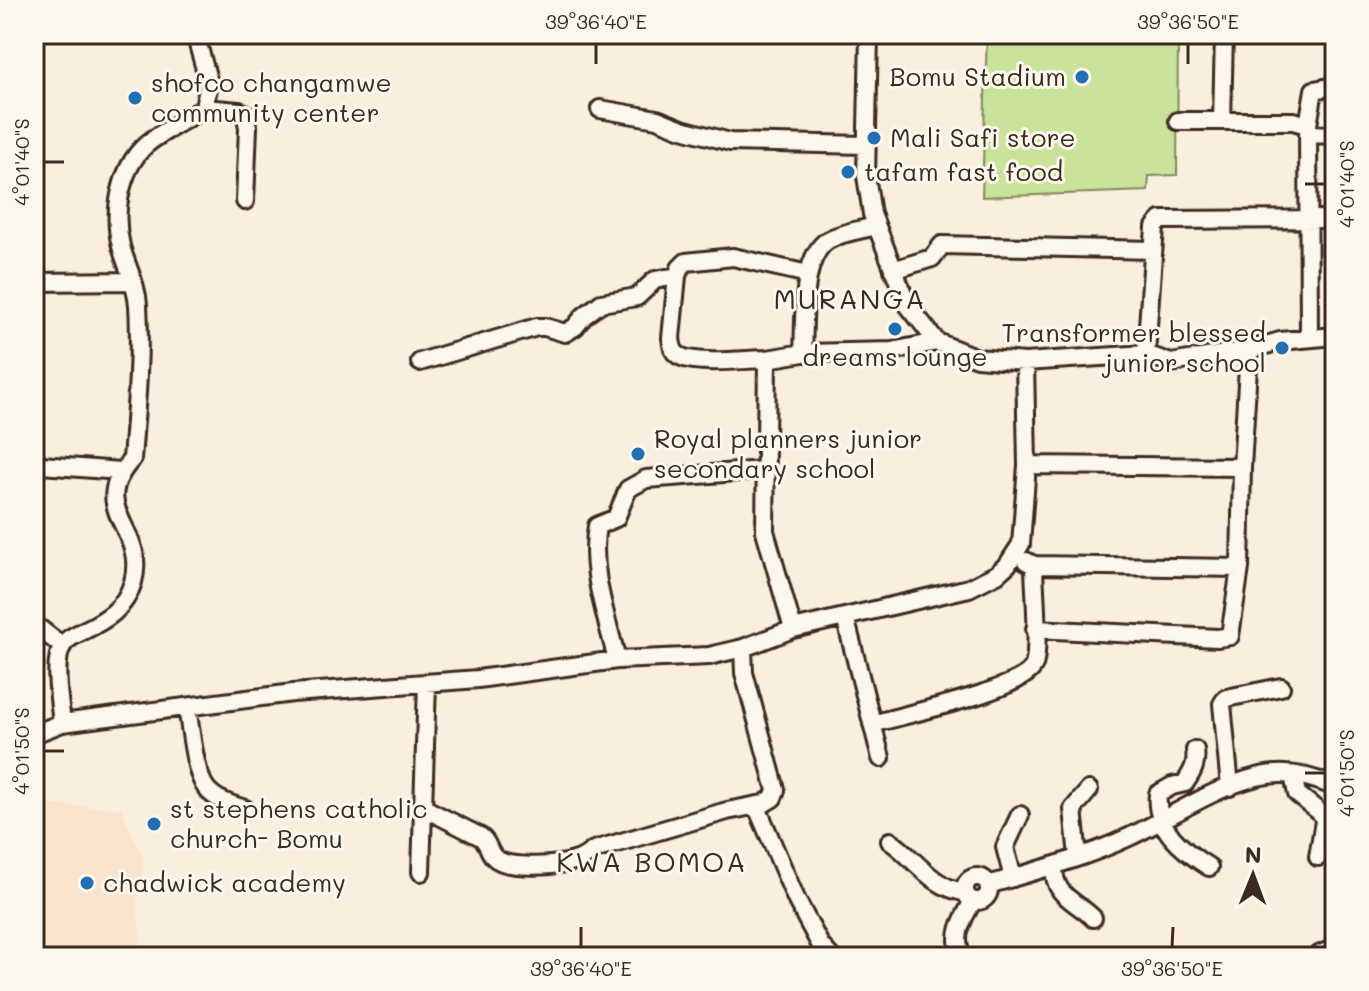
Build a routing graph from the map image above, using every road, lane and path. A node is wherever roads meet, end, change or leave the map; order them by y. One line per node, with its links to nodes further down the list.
1 (195, 34): 5 (street)
2 (869, 34): 11 (street)
3 (1224, 34): 8 (street)
4 (1335, 86): 9 (street)
5 (204, 108): 12 (street); 20 (street)
6 (600, 109): 11 (street)
7 (1178, 121): 8 (street)
8 (1222, 121): 9 (street)
9 (1309, 129): 10 (street); 13 (street)
10 (1335, 135)
11 (866, 145): 15 (street)
12 (245, 201)
13 (1310, 218): 14 (street); 16 (street); 24 (street)
14 (1335, 219)
15 (876, 226): 17 (street); 18 (street)
16 (1153, 250): 17 (street); 28 (street)
17 (893, 270): 25 (street)
18 (808, 274): 19 (street); 27 (street)
19 (677, 276): 29 (street); 30 (street)
20 (133, 281): 21 (street); 36 (street)
21 (35, 282): 23 (street)
22 (1335, 336): 24 (street)
23 (34, 338)
24 (1309, 338): 26 (street)
25 (937, 342): 27 (street); 31 (street)
26 (1249, 350): 28 (street); 34 (street)
27 (803, 353): 29 (street)
28 (1146, 354): 31 (street)
29 (767, 359): 35 (street)
30 (420, 362)
31 (1025, 362): 33 (street)
32 (34, 457): 36 (street)
33 (1027, 465): 34 (street); 37 (street)
34 (1242, 467): 39 (street)
35 (763, 470): 42 (street); 46 (street)
36 (120, 471): 44 (street)
37 (1015, 555): 38 (street); 40 (street)
38 (1034, 565): 39 (street); 43 (street)
39 (1240, 568): 43 (street)
40 (845, 617): 42 (street); 51 (street)
41 (34, 624): 44 (street)
42 (793, 629): 45 (street)
43 (1035, 629): 51 (street)
44 (62, 646): 50 (street)
45 (743, 648): 46 (street); 59 (street)
46 (617, 660): 47 (street)
47 (427, 683): 49 (street); 60 (street)
48 (1281, 687): 56 (street)
49 (187, 708): 50 (street); 61 (street)
50 (62, 723): 52 (street)
51 (872, 724): 54 (street)
52 (34, 734)
53 (1195, 750): 63 (street)
54 (881, 758)
55 (1293, 775): 56 (street); 57 (street); 66 (street)
56 (1230, 787): 63 (street)
57 (1335, 787)
58 (1089, 790): 65 (street)
59 (763, 804): 60 (street); 74 (street)
60 (424, 808): 69 (street)
61 (245, 809)
62 (1020, 815): 70 (street)
63 (1160, 822): 65 (street); 68 (street)
64 (890, 841): 71 (street)
65 (1078, 857): 67 (street)
66 (1318, 857)
67 (1054, 866): 70 (street); 72 (street)
68 (1209, 867)
69 (421, 872)
70 (1013, 878): 71 (street)
71 (969, 896): 75 (street)
72 (1093, 918)
73 (1335, 951): 76 (main road)
74 (831, 957)
75 (963, 957)
76 (1321, 957)

